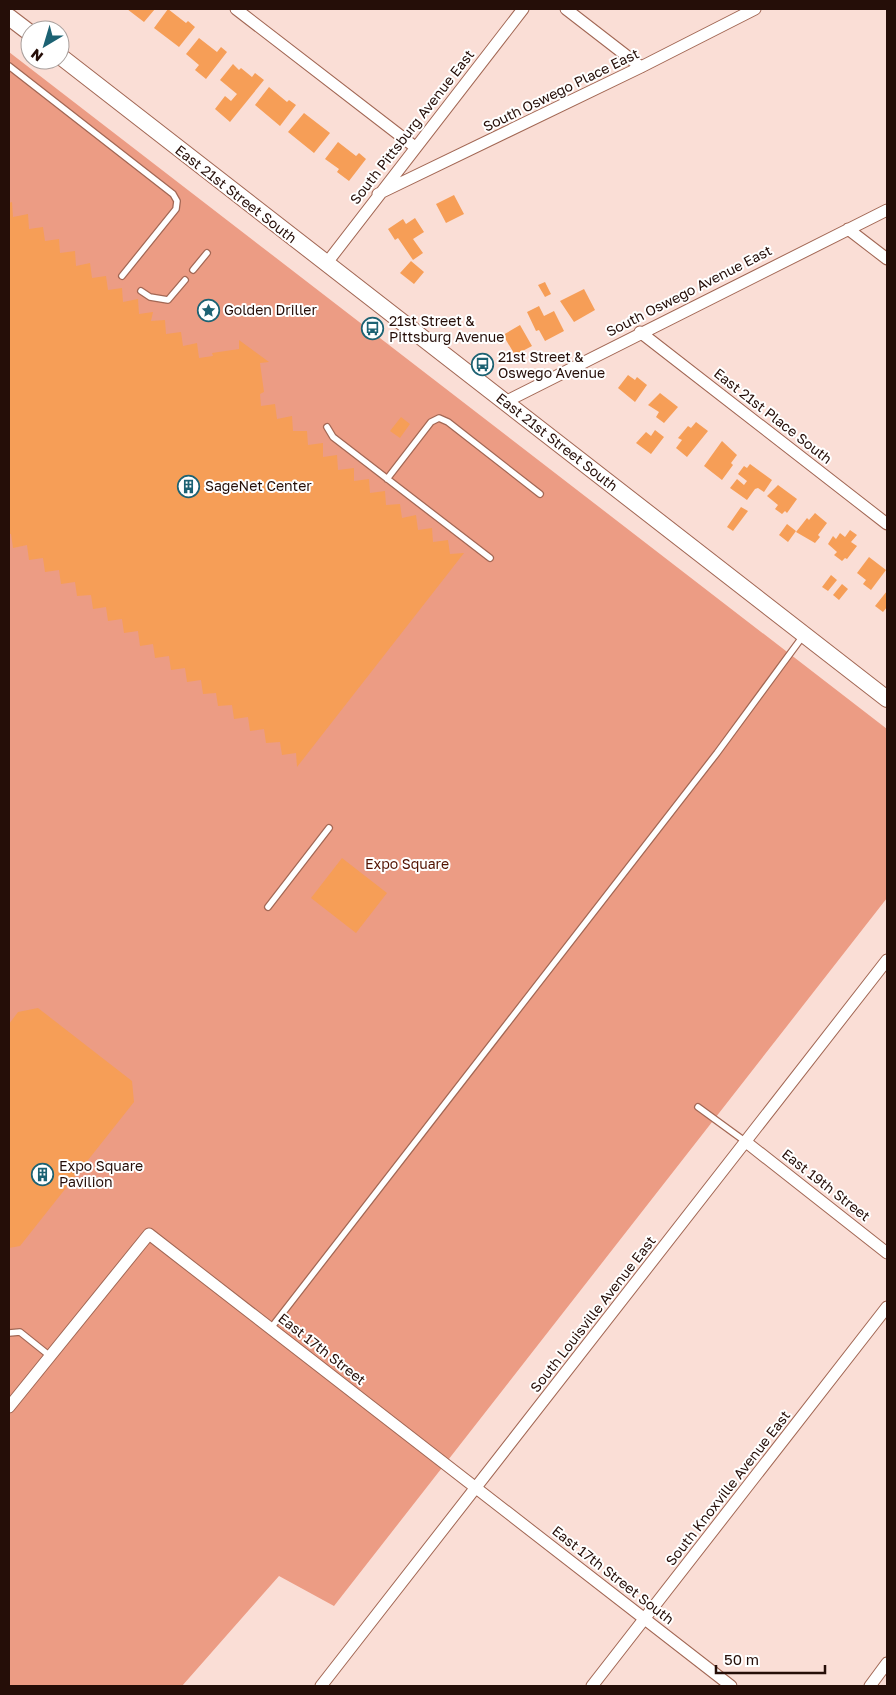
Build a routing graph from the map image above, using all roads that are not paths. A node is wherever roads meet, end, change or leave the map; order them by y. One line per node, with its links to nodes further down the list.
1 (236, 9): 10 (street)
2 (523, 9): 10 (street, South Pittsburg Avenue East)
3 (566, 9): 9 (street)
4 (756, 9): 9 (street, South Oswego Place East)
5 (9, 16): 6 (main road)
6 (20, 25)
7 (70, 64): 16 (main road, East 21st Street South)
8 (9, 66): 18 (lane)
9 (641, 67): 11 (street, South Oswego Place East)
10 (416, 146): 11 (street, South Pittsburg Avenue East)
11 (378, 194): 16 (street, South Pittsburg Avenue East)
12 (887, 210): 13 (street, South Oswego Avenue East)
13 (848, 229): 15 (street); 21 (street, South Oswego Avenue East)
14 (208, 253): 17 (lane)
15 (887, 259)
16 (326, 264): 22 (main road, East 21st Street South)
17 (193, 270)
18 (122, 276)
19 (185, 280): 20 (lane)
20 (142, 291)
21 (640, 332): 22 (street, South Oswego Avenue East); 26 (street, East 21st Place South)
22 (505, 402): 28 (main road, East 21st Street South)
23 (327, 427): 24 (lane)
24 (387, 479): 25 (lane); 27 (lane)
25 (540, 494)
26 (887, 524)
27 (490, 558)
28 (805, 635): 29 (main road, East 21st Street South); 37 (lane)
29 (887, 699)
30 (329, 828): 31 (lane)
31 (268, 907)
32 (887, 960): 34 (street, South Louisville Avenue East)
33 (698, 1107): 34 (lane)
34 (746, 1142): 35 (street, East 19th Street); 41 (street, South Louisville Avenue East)
35 (887, 1253)
36 (887, 1307): 42 (street, South Knoxville Avenue East)
37 (271, 1328): 39 (street, East 17th Street); 41 (street, East 17th Street)
38 (9, 1332): 39 (lane)
39 (50, 1356): 40 (street)
40 (9, 1407)
41 (476, 1488): 42 (street, East 17th Street South); 44 (street, South Louisville Avenue East)
42 (644, 1619): 45 (street, South Knoxville Avenue East); 46 (street, East 17th Street South)
43 (887, 1663): 47 (street)
44 (322, 1686)
45 (592, 1686)
46 (732, 1686)
47 (870, 1686)

